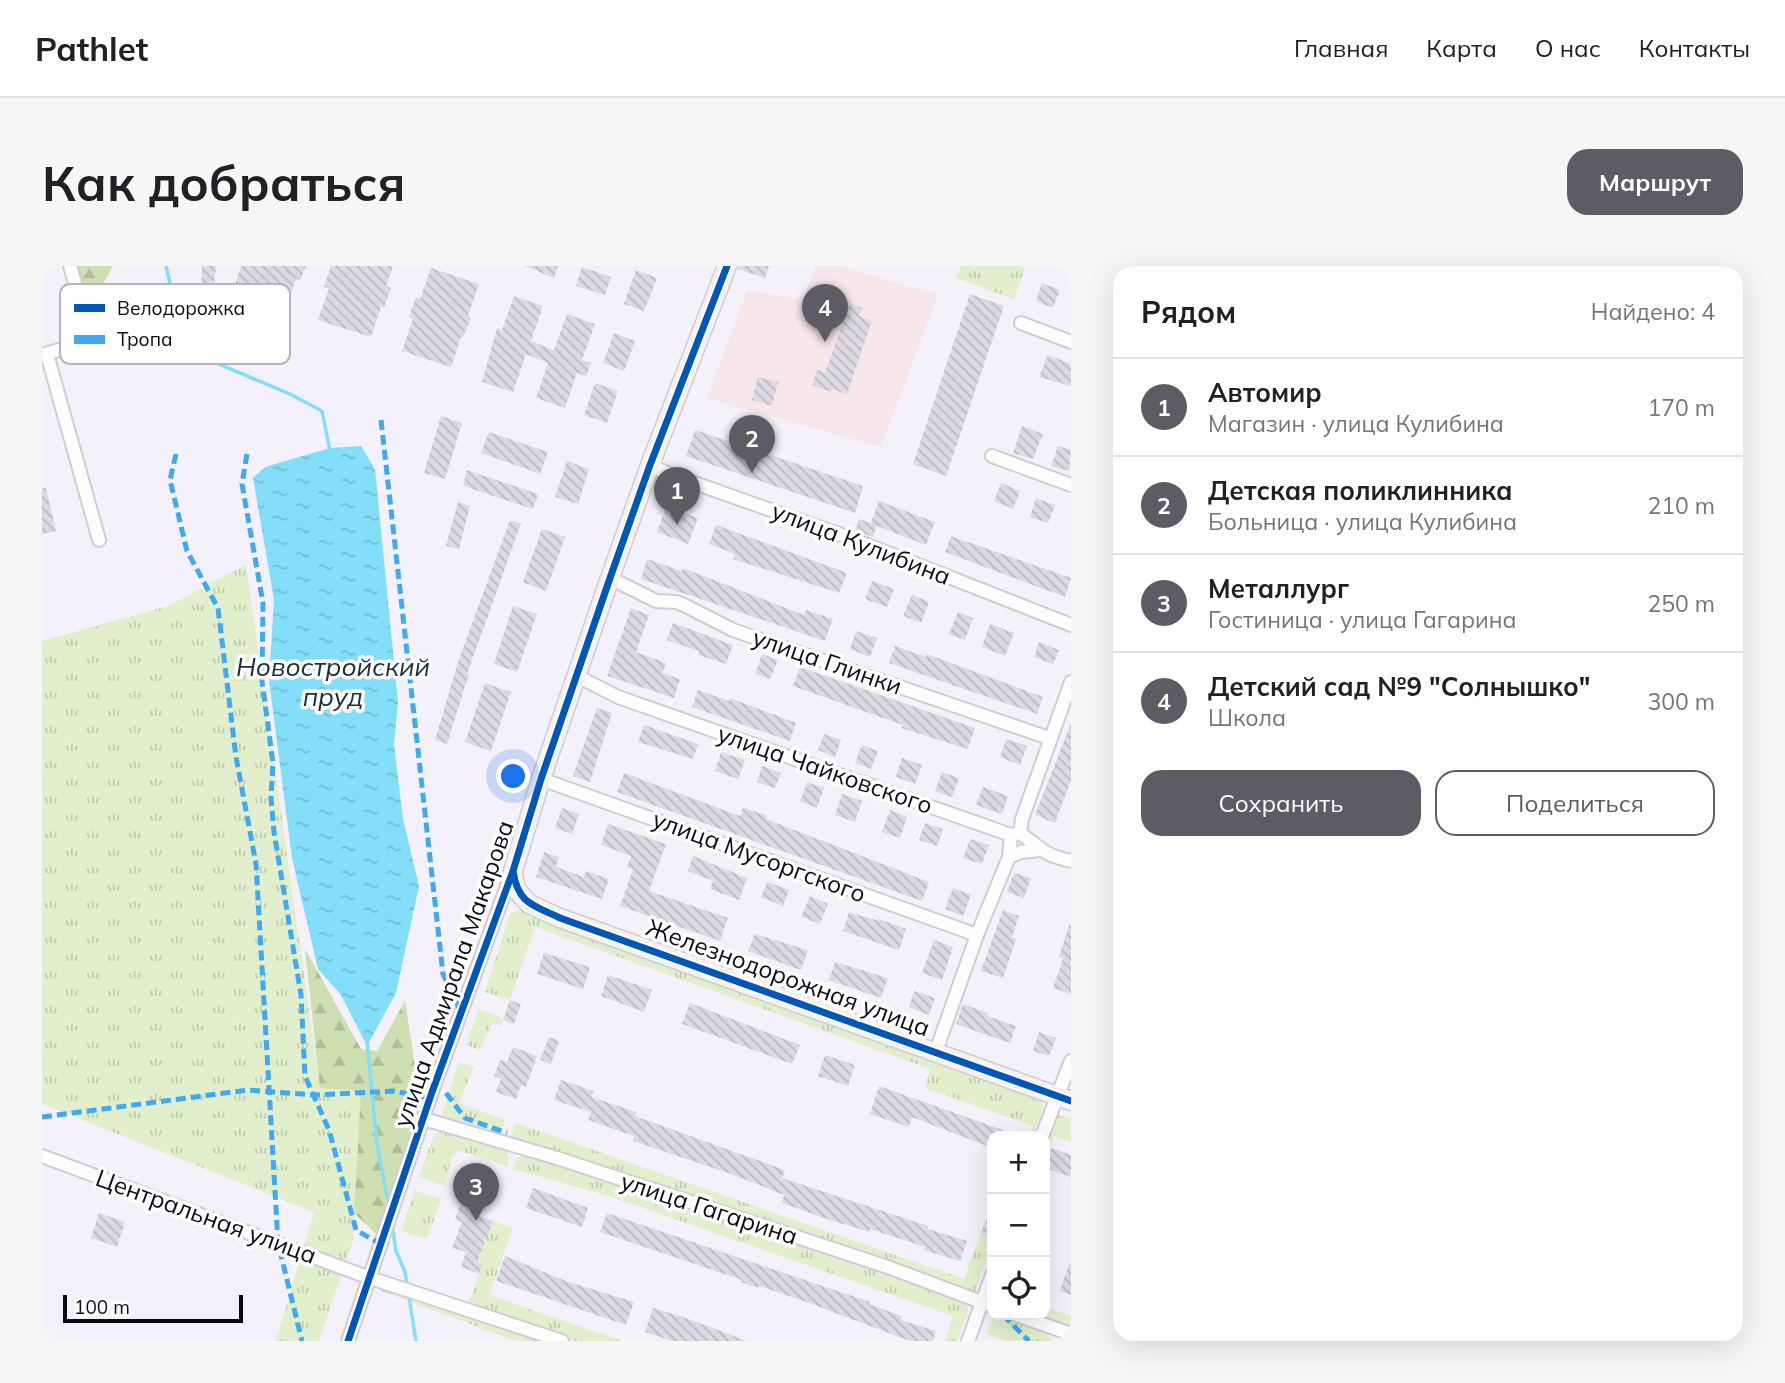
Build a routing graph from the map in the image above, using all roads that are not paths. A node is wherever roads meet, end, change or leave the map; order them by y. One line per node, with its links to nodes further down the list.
1 (70, 266): 3 (street)
2 (727, 266): 8 (street, улица Адмирала Макарова)
3 (75, 284)
4 (1021, 323): 5 (street)
5 (1071, 342)
6 (44, 354): 10 (street)
7 (992, 456): 9 (street)
8 (650, 465): 11 (street, улица Адмирала Макарова); 12 (street, улица Кулибина)
9 (1071, 485)
10 (99, 540)
11 (610, 578): 13 (street, улица Адмирала Макарова); 15 (street, улица Глинки)
12 (1071, 625)
13 (577, 676): 16 (street, улица Адмирала Макарова); 17 (street, улица Чайковского)
14 (1071, 682): 15 (street)
15 (1049, 738): 17 (street)
16 (541, 779): 21 (street, улица Адмирала Макарова); 22 (street, улица Мусоргского)
17 (1016, 834): 18 (street, улица Чайковского); 19 (street)
18 (1039, 850): 19 (street); 20 (street, улица Чайковского)
19 (1009, 857): 22 (street)
20 (1071, 861)
21 (513, 871): 23 (street, Железнодорожная улица); 26 (street, улица Адмирала Макарова)
22 (977, 935): 23 (street)
23 (936, 1051): 25 (street, Железнодорожная улица)
24 (1071, 1061): 25 (street)
25 (1065, 1098): 27 (street)
26 (424, 1119): 29 (street, улица Адмирала Макарова); 30 (street, улица Гагарина)
27 (1045, 1131)
28 (42, 1156): 29 (street, Центральная улица)
29 (370, 1278): 33 (street, улица Адмирала Макарова); 34 (street, Центральная улица)
30 (987, 1304): 35 (street)
31 (1031, 1320): 32 (street)
32 (1071, 1334)
33 (348, 1341)
34 (562, 1341)
35 (968, 1341)

